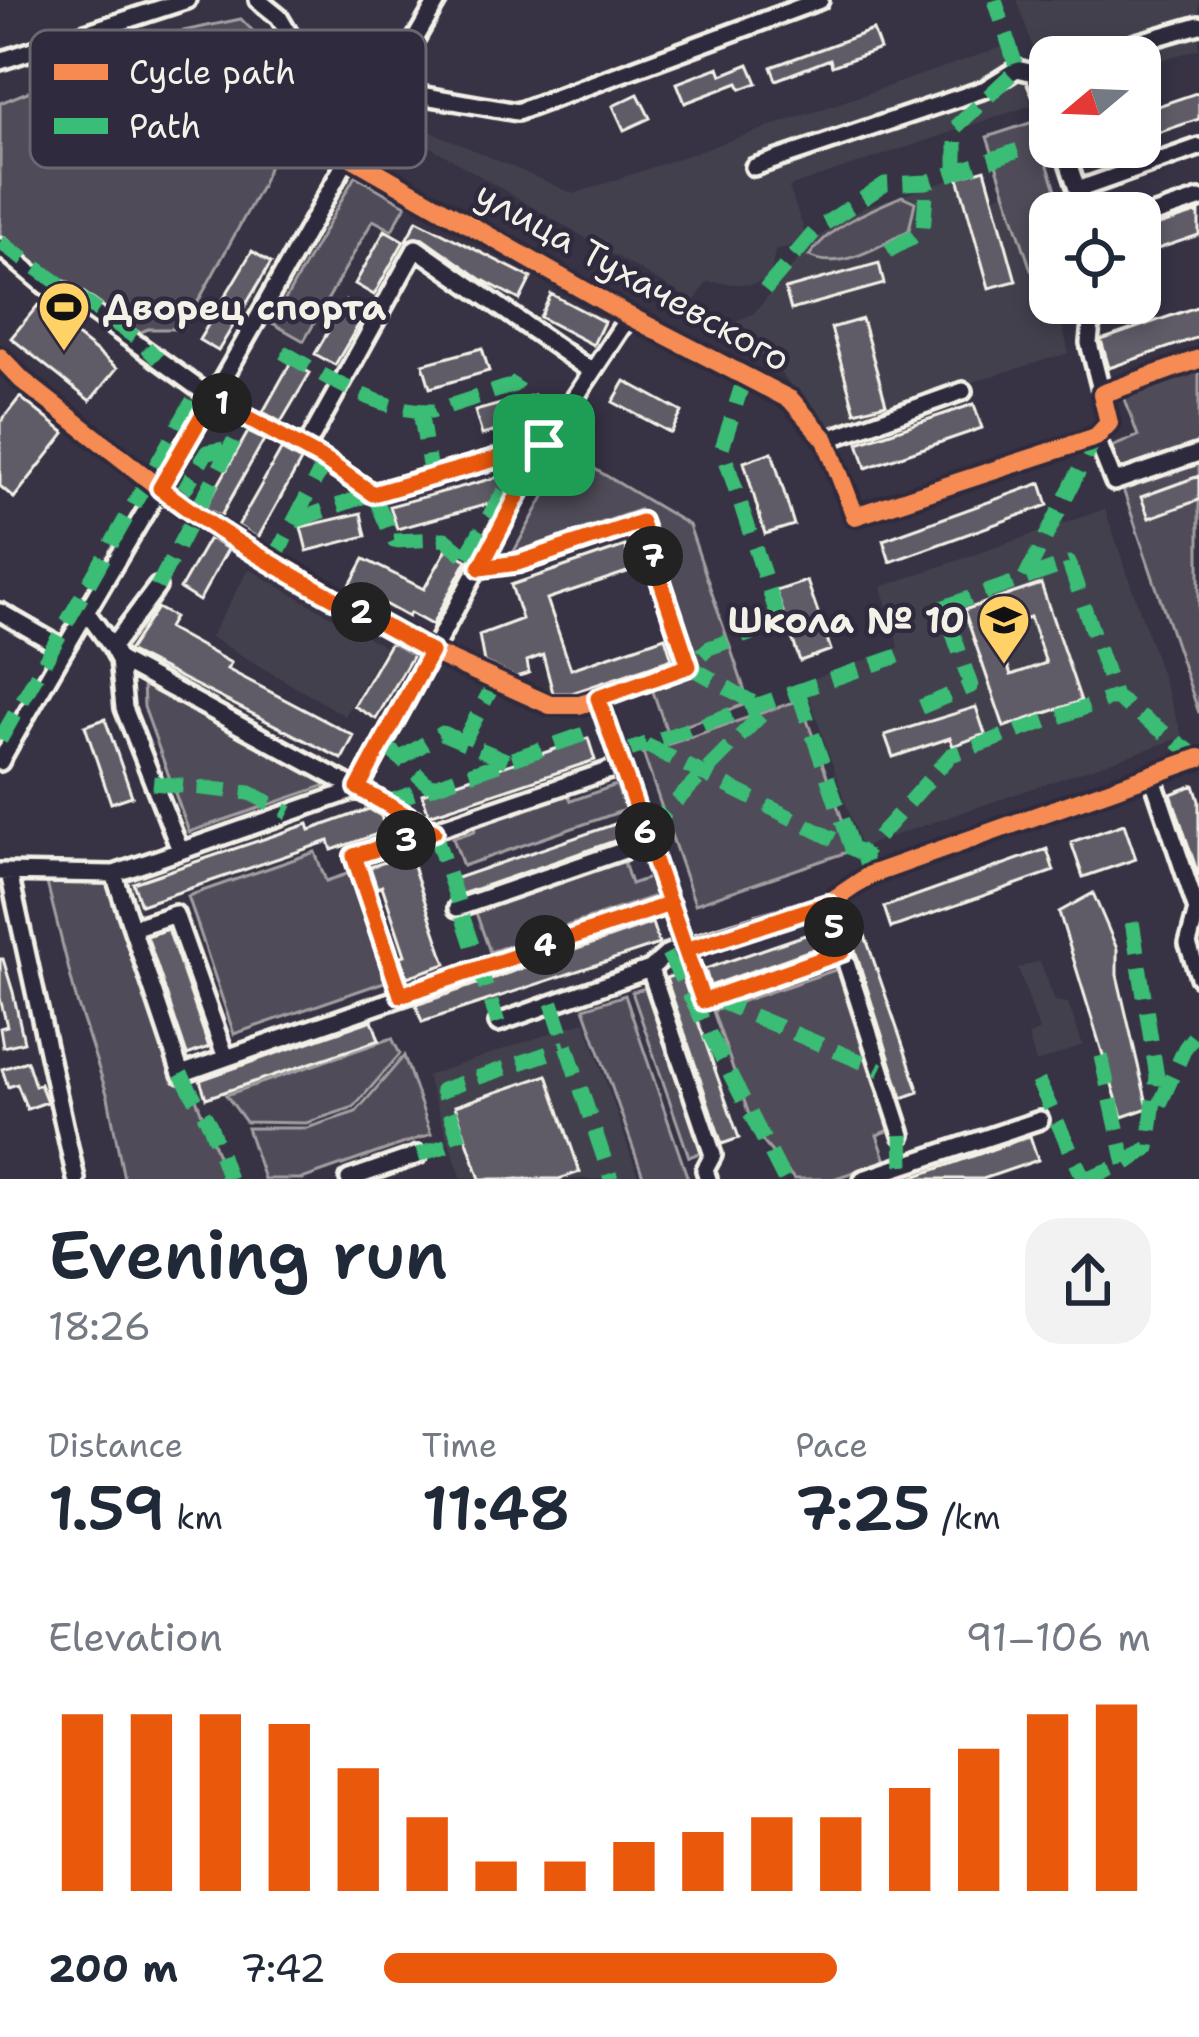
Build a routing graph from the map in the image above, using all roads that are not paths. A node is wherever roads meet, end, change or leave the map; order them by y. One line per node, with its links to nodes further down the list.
1 (187, 0): 6 (street)
2 (258, 0): 7 (street)
3 (438, 0): 8 (street)
4 (820, 0): 13 (street)
5 (1199, 25): 9 (street)
6 (95, 30)
7 (287, 30)
8 (420, 30)
9 (1161, 36)
10 (30, 51): 11 (street)
11 (0, 61)
12 (1029, 69): 15 (street)
13 (426, 96)
14 (1199, 147): 19 (street)
15 (754, 167)
16 (343, 168): 30 (street)
17 (371, 168): 23 (street, улица Тухачевского)
18 (1070, 168): 19 (street)
19 (1077, 190)
20 (1199, 199): 21 (street)
21 (1161, 212)
22 (0, 248): 30 (street)
23 (629, 316): 27 (street); 32 (street, улица Тухачевского)
24 (1091, 324): 29 (street)
25 (0, 357): 36 (street)
26 (1199, 359): 29 (street)
27 (590, 371): 33 (street); 34 (street)
28 (963, 391): 32 (street)
29 (1102, 394): 31 (street)
30 (212, 398): 34 (street); 36 (street)
31 (1096, 436): 32 (street, улица Тухачевского); 35 (street)
32 (826, 440)
33 (544, 445): 34 (street); 37 (street)
34 (305, 449)
35 (1199, 453)
36 (160, 488): 39 (street); 42 (street)
37 (480, 568): 42 (street); 44 (street)
38 (157, 587): 43 (street)
39 (85, 610): 41 (street); 43 (street)
40 (0, 612): 41 (street)
41 (63, 648): 46 (street)
42 (431, 652): 44 (street); 49 (street)
43 (116, 653): 49 (street); 52 (street)
44 (598, 698): 47 (street)
45 (1199, 758): 48 (street)
46 (0, 762)
47 (622, 766): 50 (street); 51 (street)
48 (1151, 776): 56 (street); 62 (street)
49 (358, 788): 50 (street); 52 (street)
50 (434, 831): 63 (street)
51 (648, 842): 55 (street); 57 (street)
52 (180, 850): 54 (street)
53 (4, 873): 54 (street); 69 (street)
54 (114, 874): 58 (street)
55 (670, 904): 59 (street); 63 (street)
56 (827, 904): 59 (street); 60 (street)
57 (458, 908)
58 (132, 928): 65 (street); 65 (street)
59 (686, 950): 60 (street); 61 (street)
60 (842, 952): 67 (street)
61 (650, 969): 64 (street); 71 (street)
62 (1199, 977)
63 (401, 995): 65 (street)
64 (498, 1023)
65 (226, 1058)
66 (1040, 1120): 72 (street)
67 (902, 1135)
68 (418, 1155): 70 (street)
69 (76, 1179)
70 (350, 1179)
71 (708, 1179)
72 (863, 1179)

